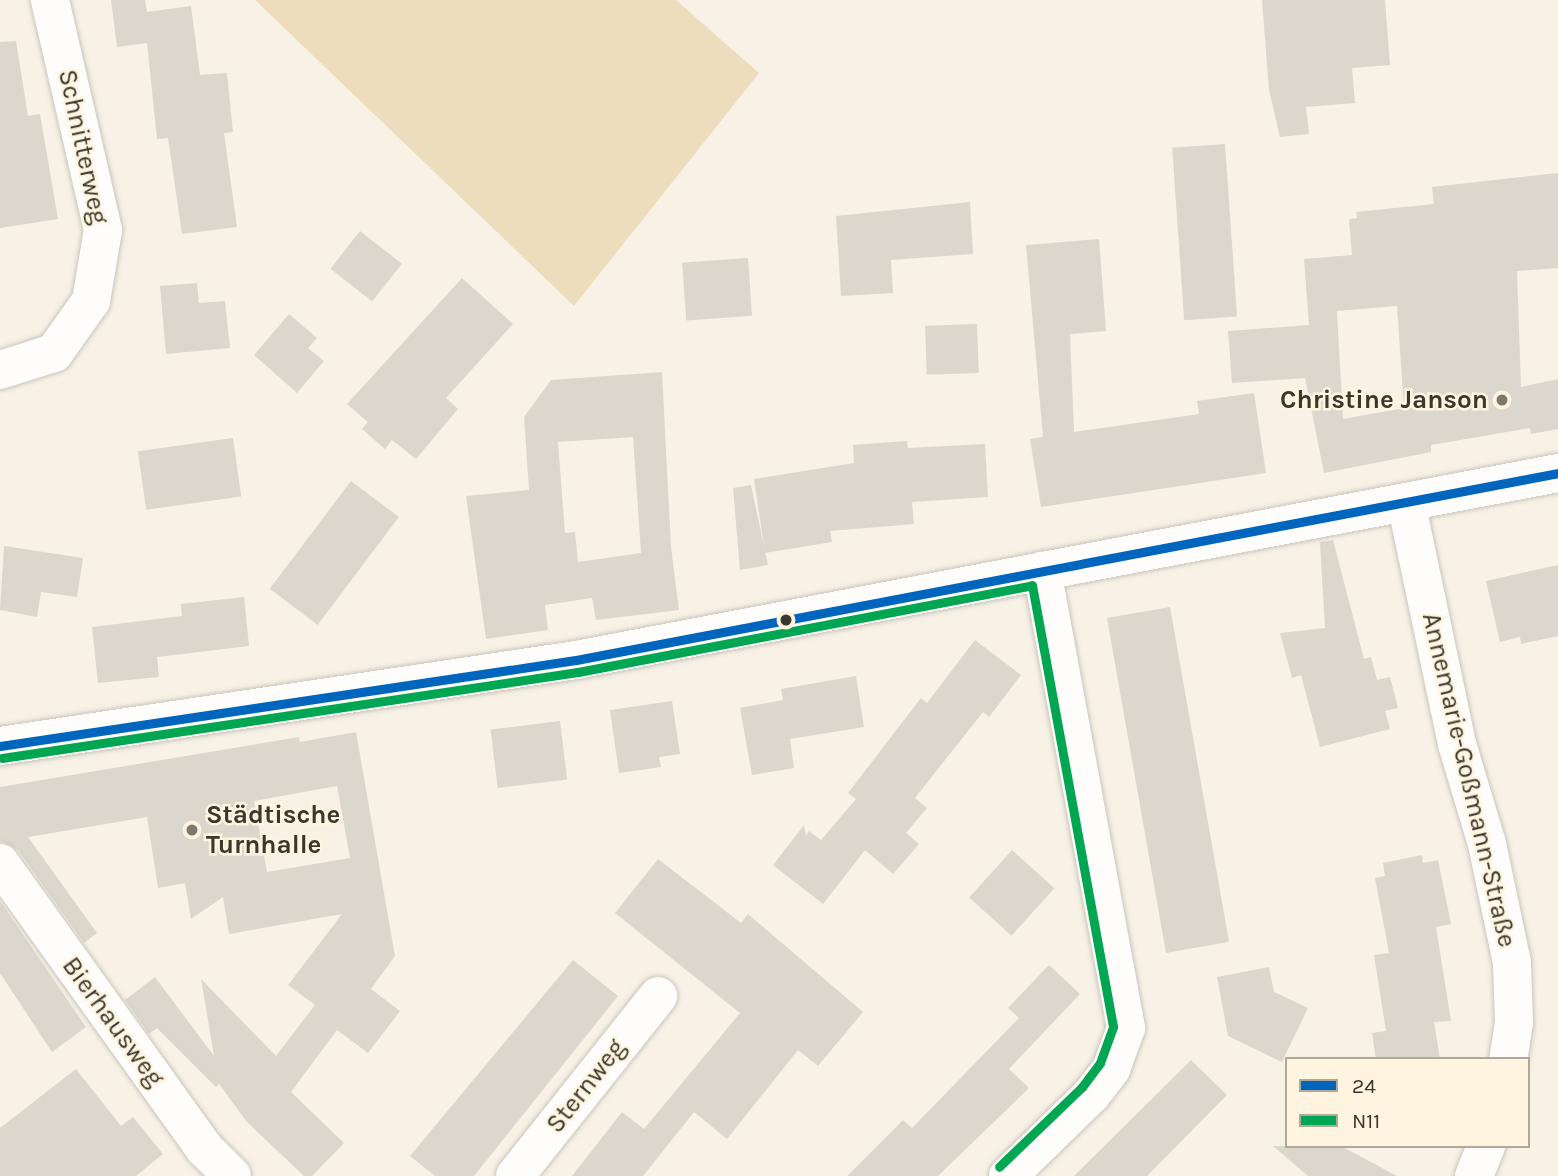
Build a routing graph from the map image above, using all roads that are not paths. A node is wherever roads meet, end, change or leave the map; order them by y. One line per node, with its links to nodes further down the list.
1 (50, 0): 2 (street, Schnitterweg)
2 (0, 370)
3 (1558, 473): 4 (street)
4 (1406, 502): 5 (street); 9 (street, Annemarie-Goßmann-Straße)
5 (1042, 571): 6 (street); 13 (street)
6 (0, 746)
7 (0, 863): 11 (street, Bierhausweg)
8 (658, 996): 12 (street, Sternweg)
9 (1508, 1057)
10 (1485, 1148): 14 (street)
11 (232, 1176)
12 (515, 1176)
13 (1008, 1176)
14 (1474, 1176)

